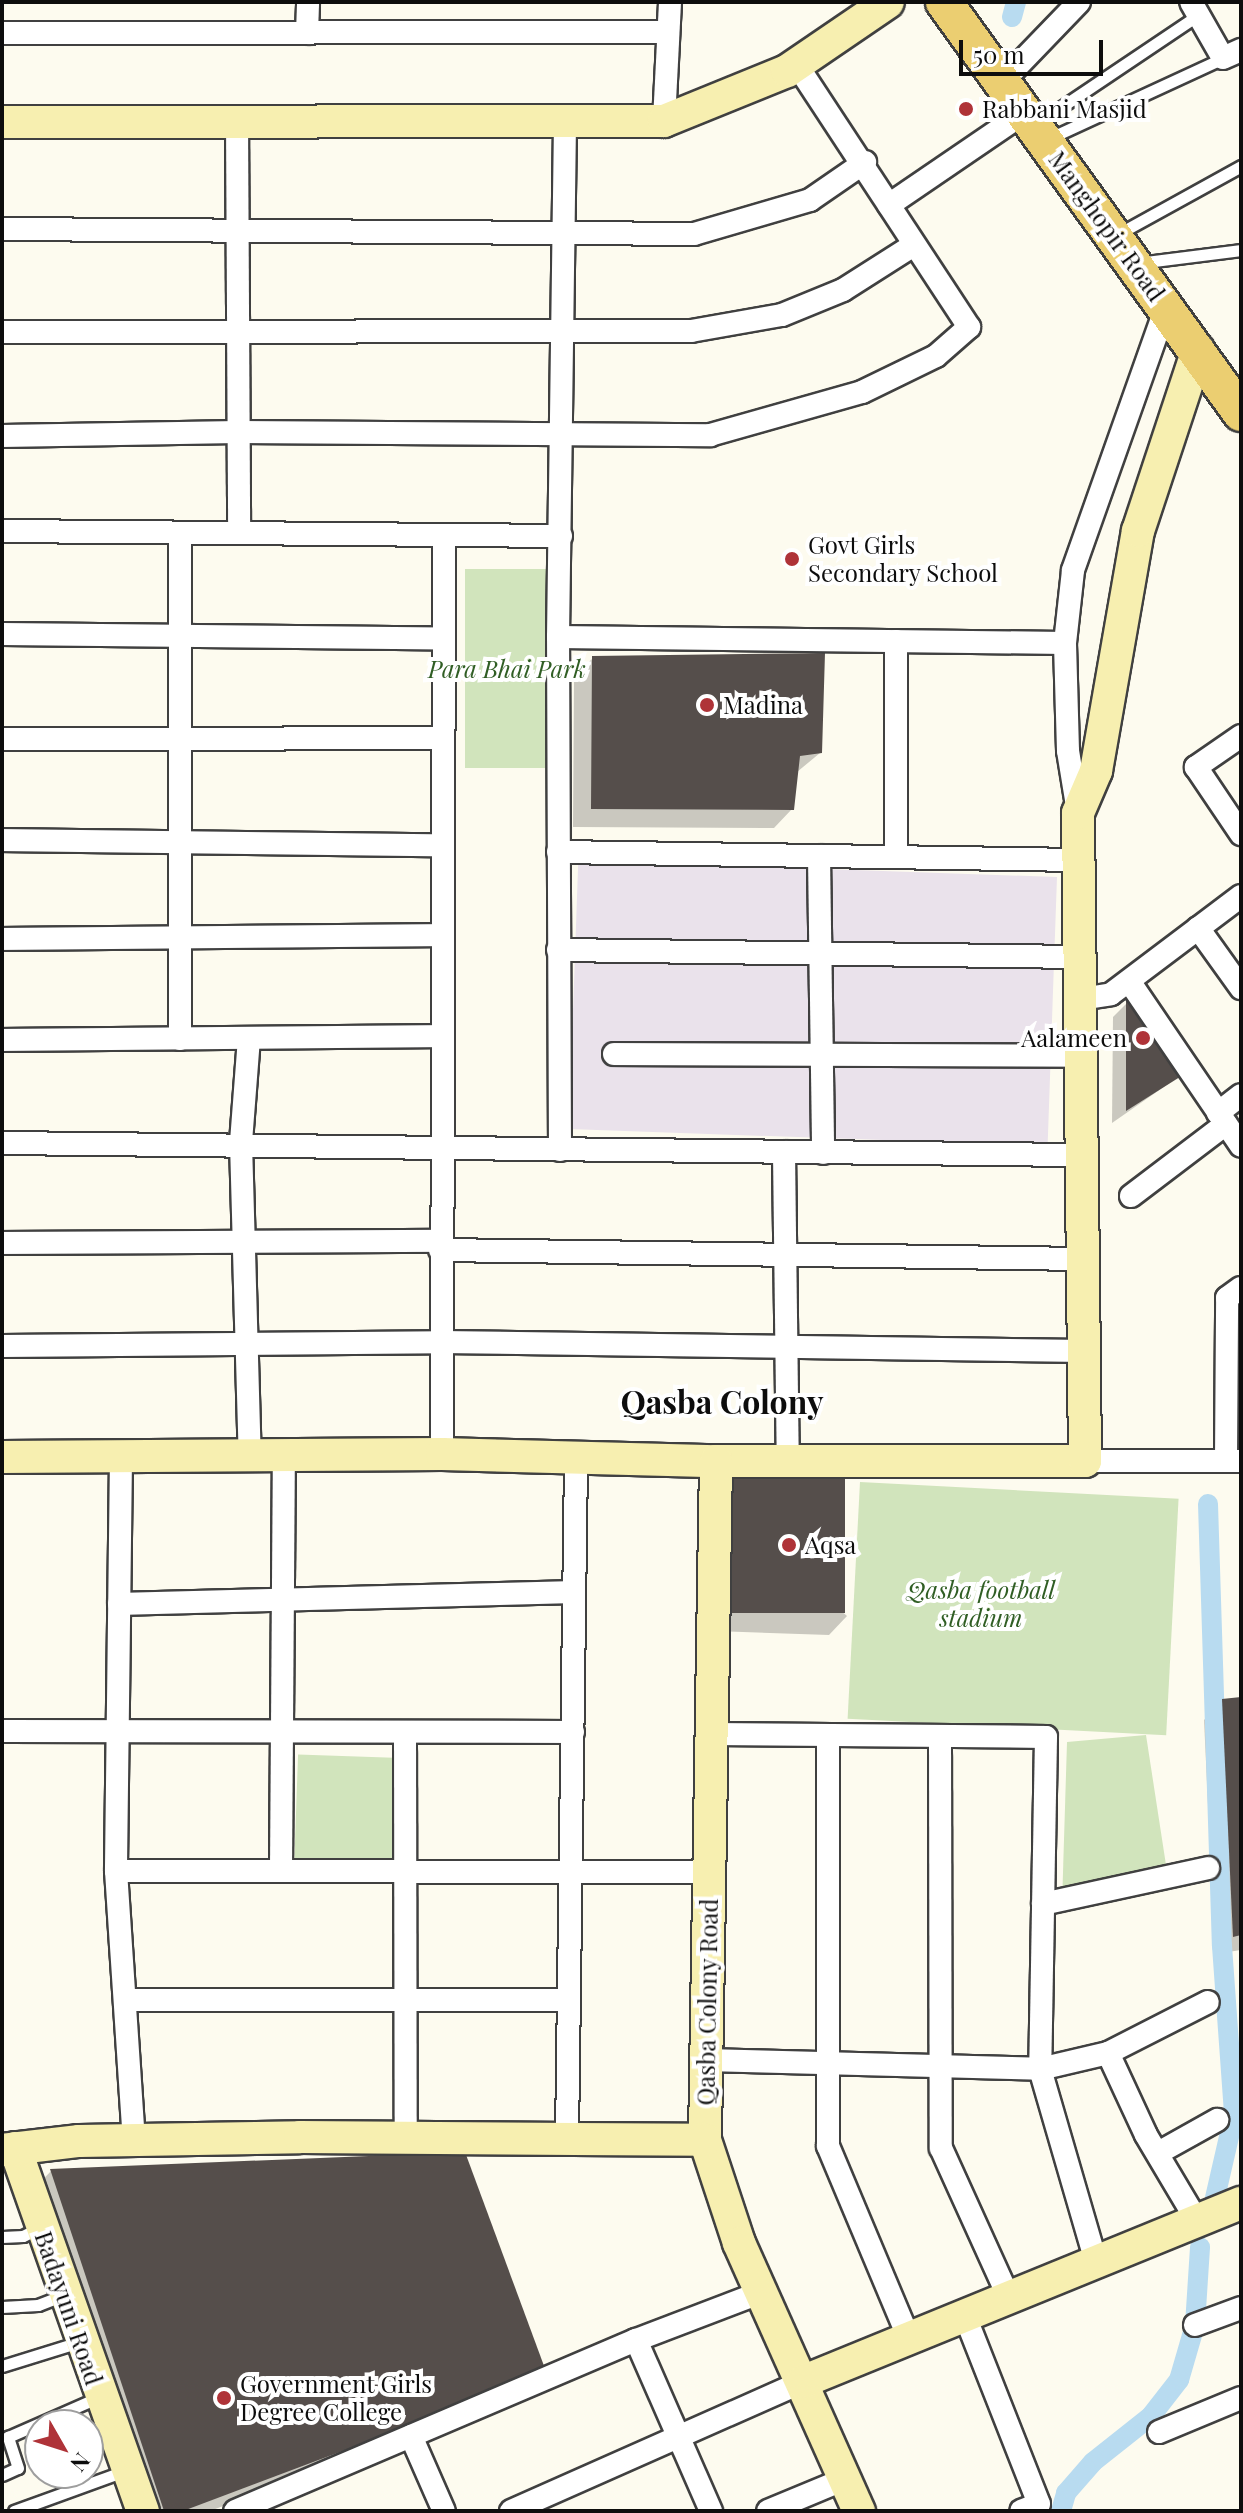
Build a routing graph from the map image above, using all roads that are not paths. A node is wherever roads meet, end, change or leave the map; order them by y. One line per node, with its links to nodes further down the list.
1 (308, 2): 9 (street)
2 (670, 2): 7 (street)
3 (888, 2): 11 (street)
4 (944, 2): 12 (main road, Manghopir Road)
5 (1079, 2): 12 (street)
6 (1194, 8): 10 (street); 17 (lane)
7 (668, 32): 9 (street); 14 (street)
8 (2, 33): 9 (street)
9 (307, 33)
10 (1232, 54): 17 (lane)
11 (797, 65): 14 (street); 18 (street)
12 (1002, 82): 17 (main road, Manghopir Road)
13 (237, 119): 15 (street); 16 (street); 22 (street)
14 (664, 121): 16 (street)
15 (2, 122)
16 (565, 124): 23 (street)
17 (1034, 126): 20 (street); 25 (main road, Manghopir Road)
18 (865, 162): 20 (street); 23 (street)
19 (1241, 166): 25 (lane)
20 (889, 205): 24 (street)
21 (2, 229): 22 (street)
22 (237, 231): 23 (street); 29 (street)
23 (565, 232): 30 (street)
24 (912, 246): 30 (street); 35 (street)
25 (1124, 250): 26 (lane); 27 (main road, Manghopir Road)
26 (1241, 250)
27 (1166, 308): 31 (main road, Manghopir Road); 46 (street)
28 (2, 332): 29 (street)
29 (238, 332): 30 (street); 33 (street)
30 (564, 335): 35 (street)
31 (1198, 350): 32 (main road, Manghopir Road); 51 (street)
32 (1241, 413)
33 (238, 432): 34 (street); 35 (street); 38 (street)
34 (2, 436)
35 (564, 436): 40 (street)
36 (2, 531): 37 (street)
37 (180, 533): 38 (street); 42 (street)
38 (239, 533): 39 (street)
39 (444, 535): 40 (street); 44 (street)
40 (561, 536): 43 (street)
41 (2, 634): 42 (street)
42 (180, 636): 44 (street); 50 (street)
43 (558, 637): 45 (street); 56 (street)
44 (443, 639): 48 (street)
45 (896, 641): 46 (street); 58 (street)
46 (1065, 643): 51 (street)
47 (1241, 736): 52 (street)
48 (443, 738): 50 (street); 55 (street)
49 (2, 739): 50 (street)
50 (181, 740): 54 (street)
51 (1078, 813): 59 (street)
52 (1241, 834)
53 (2, 840): 54 (street)
54 (181, 842): 55 (street); 63 (street)
55 (442, 845): 62 (street)
56 (558, 852): 57 (street); 65 (street)
57 (819, 856): 58 (street); 66 (street)
58 (896, 857): 59 (street)
59 (1079, 860): 67 (street)
60 (1241, 896): 61 (street)
61 (1198, 928): 68 (street); 69 (street)
62 (441, 935): 63 (street); 71 (street)
63 (183, 937): 64 (street); 73 (street)
64 (2, 939)
65 (558, 950): 66 (street); 84 (street)
66 (820, 954): 67 (street); 76 (street)
67 (1080, 957): 70 (street)
68 (1129, 981): 70 (street); 79 (street)
69 (1241, 988)
70 (1081, 999): 77 (street)
71 (440, 1036): 72 (street); 83 (street)
72 (249, 1038): 73 (street); 81 (street)
73 (180, 1039): 74 (street)
74 (2, 1040)
75 (614, 1054): 76 (street)
76 (822, 1055): 77 (street); 86 (street)
77 (1082, 1056): 87 (street)
78 (1241, 1095): 79 (street)
79 (1222, 1118): 82 (street); 88 (street)
80 (2, 1143): 81 (street)
81 (241, 1143): 83 (street); 90 (street)
82 (1241, 1146)
83 (439, 1147): 84 (street); 91 (street)
84 (560, 1150): 85 (street)
85 (784, 1152): 86 (street); 92 (street)
86 (823, 1153): 87 (street)
87 (1083, 1155): 93 (street)
88 (1131, 1196)
89 (2, 1243): 90 (street)
90 (244, 1245): 91 (street); 96 (street)
91 (440, 1246): 92 (street); 95 (street)
92 (784, 1255): 93 (street); 98 (street)
93 (1084, 1259): 99 (street)
94 (1241, 1288): 106 (street)
95 (441, 1342): 96 (street); 98 (street); 100 (street)
96 (247, 1345): 97 (street); 102 (street)
97 (2, 1346)
98 (786, 1347): 99 (street); 108 (street)
99 (1085, 1351): 109 (street)
100 (442, 1454): 101 (street); 105 (street)
101 (284, 1455): 102 (street); 111 (street)
102 (250, 1456): 104 (street)
103 (2, 1457): 104 (street)
104 (121, 1457): 112 (street)
105 (576, 1458): 107 (street); 110 (street)
106 (1233, 1460): 109 (street)
107 (716, 1461): 108 (street); 118 (street, Qasba Colony Road)
108 (788, 1461): 109 (street)
109 (1085, 1461)
110 (574, 1592): 111 (street); 117 (street)
111 (284, 1599): 112 (street); 115 (street)
112 (119, 1604): 114 (street)
113 (2, 1731): 114 (street)
114 (118, 1731): 115 (street); 125 (street)
115 (282, 1732): 116 (street); 124 (street)
116 (405, 1732): 117 (street); 122 (street)
117 (573, 1732): 123 (street)
118 (712, 1734): 119 (street); 126 (street, Qasba Colony Road)
119 (828, 1735): 120 (street); 134 (street)
120 (940, 1736): 127 (street); 135 (street)
121 (1208, 1868): 127 (street)
122 (404, 1869): 123 (street); 124 (street); 129 (street)
123 (571, 1869): 126 (street); 130 (street)
124 (281, 1870): 125 (street)
125 (116, 1871): 128 (street)
126 (710, 1872): 133 (street, Qasba Colony Road)
127 (1043, 1904): 136 (street)
128 (125, 2000): 129 (street); 140 (street)
129 (407, 2000): 130 (street); 138 (street)
130 (569, 2000): 139 (street)
131 (1208, 2002): 132 (street)
132 (1108, 2053): 136 (street); 143 (street)
133 (706, 2060): 134 (street); 141 (street, Qasba Colony Road)
134 (828, 2064): 135 (street); 156 (street)
135 (941, 2067): 136 (street); 151 (street)
136 (1040, 2069): 148 (street)
137 (1217, 2120): 143 (street)
138 (406, 2138): 139 (street); 140 (street)
139 (567, 2139): 141 (street)
140 (134, 2140): 142 (street)
141 (705, 2140): 149 (street, Qasba Colony Road)
142 (8, 2149): 146 (street, Badayuni Road)
143 (1158, 2153): 145 (street)
144 (1241, 2203): 145 (street)
145 (1197, 2221): 148 (street)
146 (41, 2227): 147 (lane); 150 (street, Badayuni Road)
147 (2, 2237)
148 (1096, 2262): 151 (street)
149 (762, 2292): 157 (street); 160 (street, Qasba Colony Road)
150 (64, 2295): 152 (lane); 158 (street, Badayuni Road)
151 (1009, 2298): 154 (street)
152 (2, 2307)
153 (1241, 2308): 155 (street)
154 (965, 2316): 156 (street); 178 (street)
155 (1195, 2325)
156 (909, 2339): 160 (street)
157 (636, 2340): 164 (street); 165 (street)
158 (80, 2341): 159 (lane); 161 (street, Badayuni Road)
159 (2, 2366)
160 (802, 2382): 165 (street); 168 (street, Qasba Colony Road)
161 (100, 2397): 166 (street, Badayuni Road); 167 (lane)
162 (1241, 2398): 163 (street)
163 (1159, 2432)
164 (411, 2436): 169 (street); 173 (street)
165 (678, 2437): 174 (street); 175 (street)
166 (127, 2469): 170 (lane); 171 (street, Badayuni Road)
167 (2, 2475)
168 (845, 2479): 176 (street); 177 (street, Qasba Colony Road)
169 (279, 2502): 172 (street)
170 (14, 2511)
171 (143, 2511)
172 (235, 2511)
173 (444, 2511)
174 (511, 2511)
175 (711, 2511)
176 (768, 2511)
177 (859, 2511)
178 (1021, 2511)

